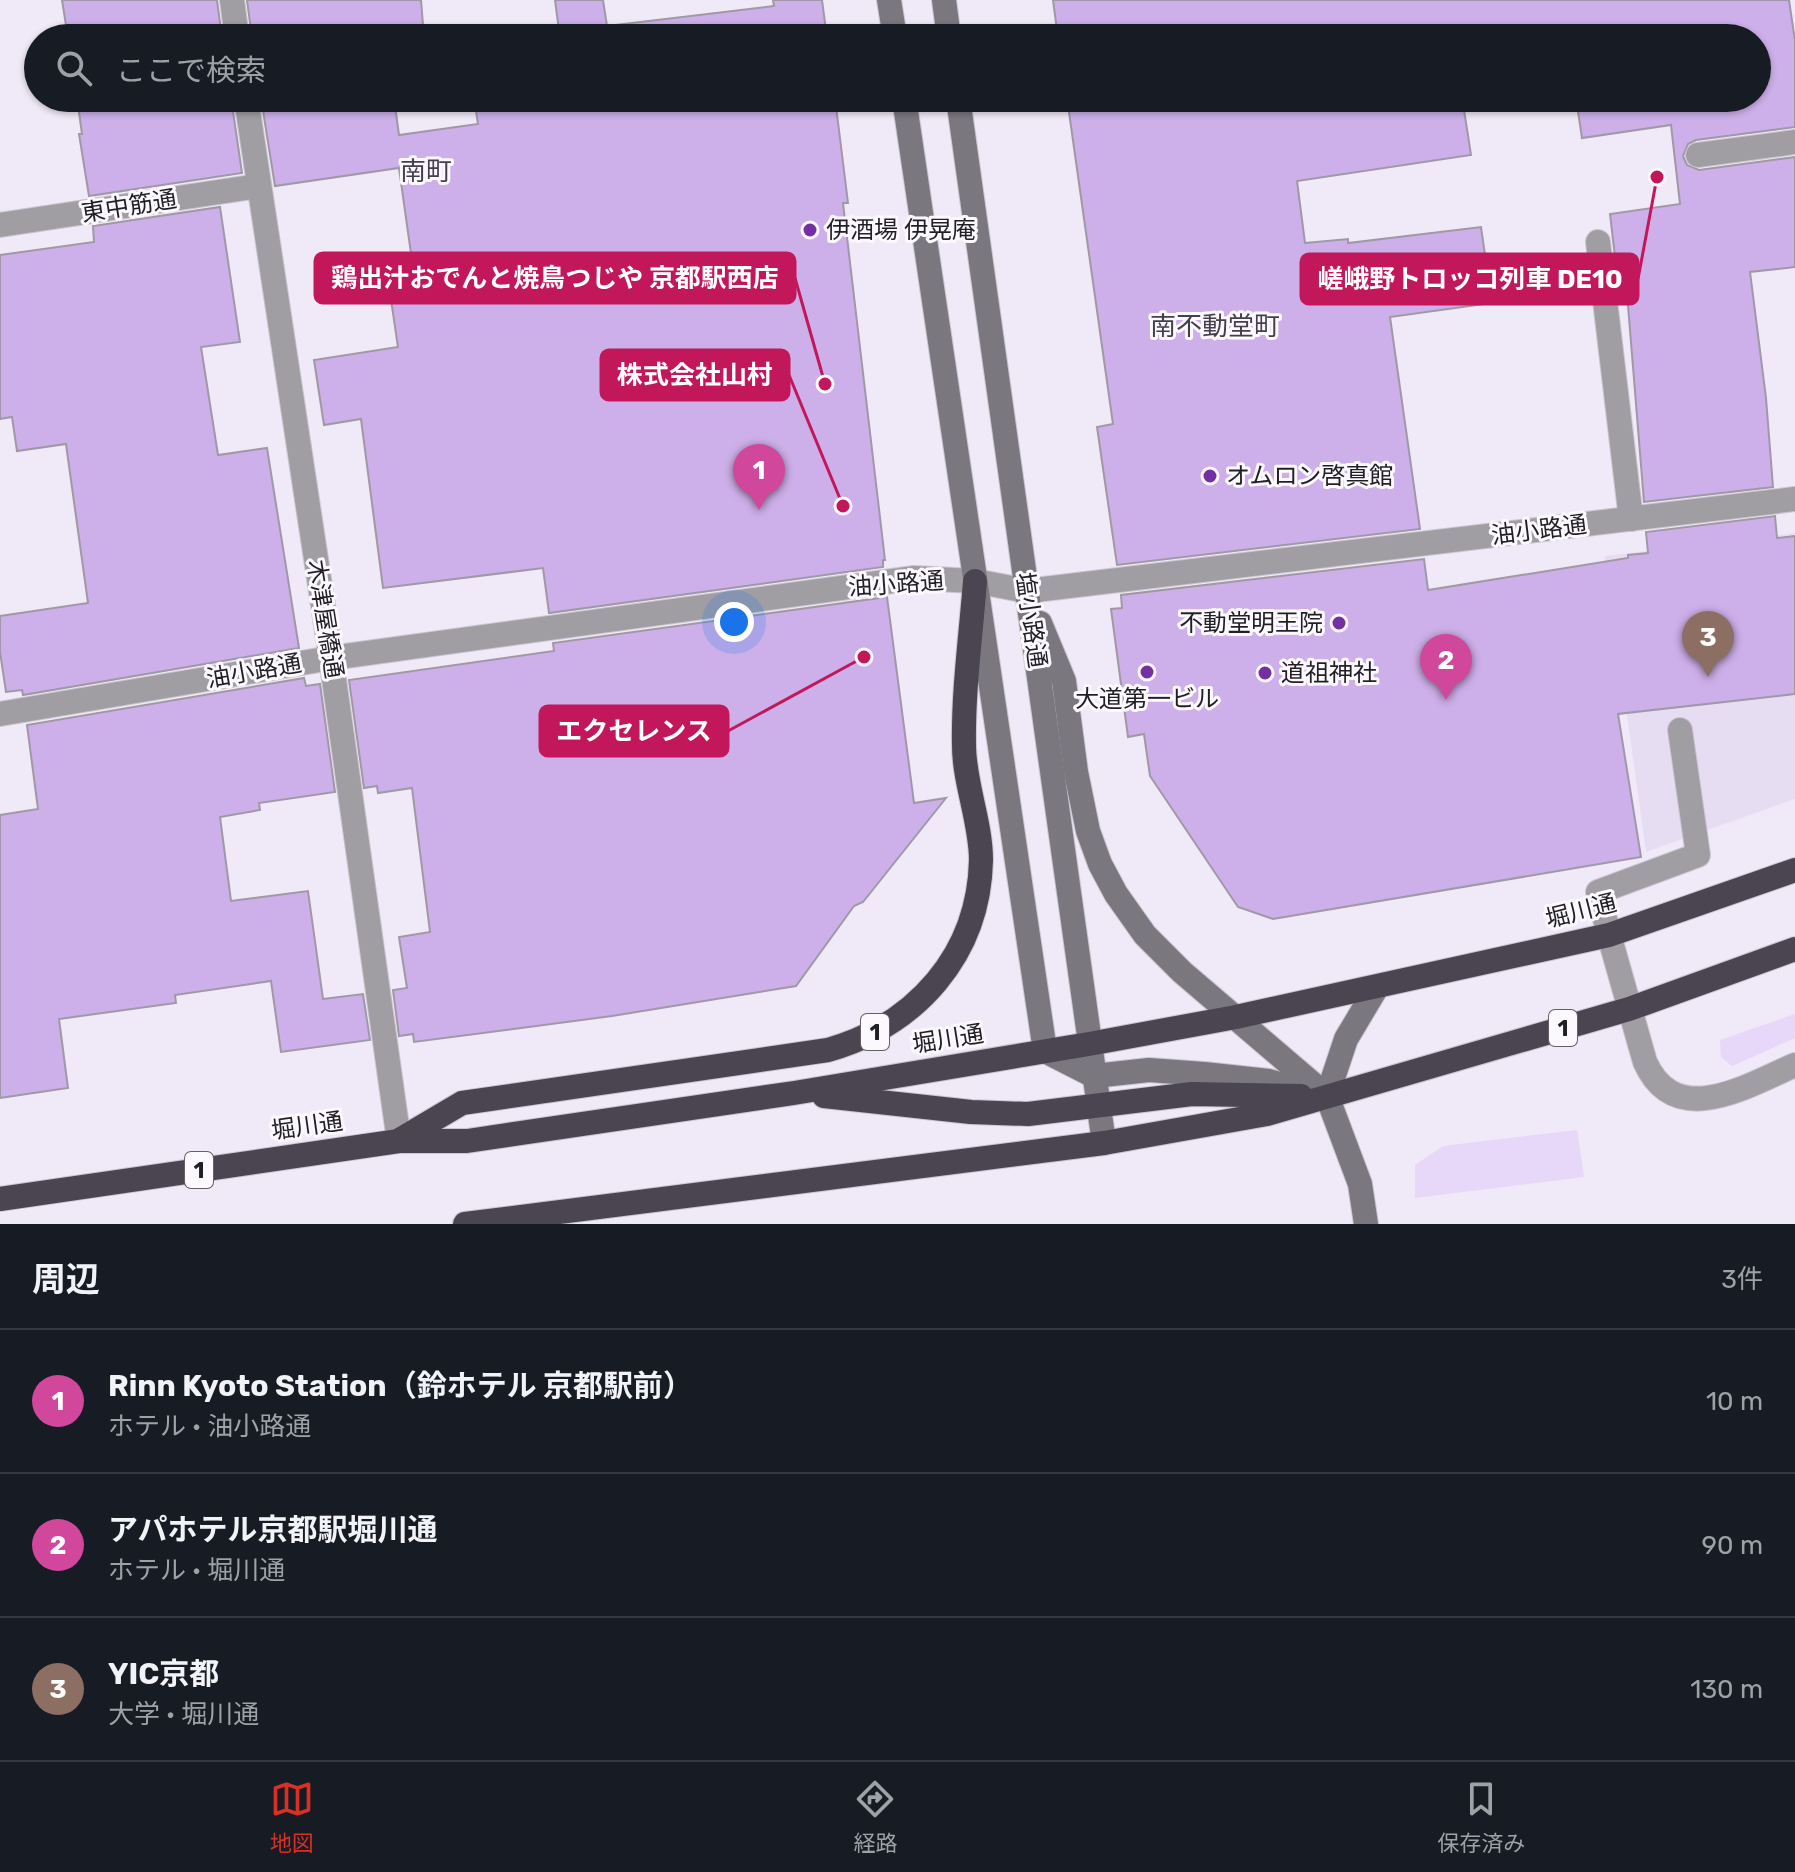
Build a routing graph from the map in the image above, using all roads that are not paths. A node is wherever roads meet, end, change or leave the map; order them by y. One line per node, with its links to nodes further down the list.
1 (232, 0): 4 (street)
2 (889, 0): 5 (street)
3 (944, 0): 6 (street)
4 (235, 24)
5 (893, 24)
6 (947, 24)
7 (248, 112): 12 (street, 木津屋橋通)
8 (906, 112): 17 (street, 塩小路通)
9 (960, 112): 18 (street, 塩小路通)
10 (1795, 142): 11 (street)
11 (1698, 155)
12 (258, 186): 13 (street, 東中筋通); 19 (street, 木津屋橋通)
13 (0, 225)
14 (1598, 242): 16 (street)
15 (1795, 499): 16 (street, 油小路通)
16 (1631, 519): 18 (street, 油小路通)
17 (975, 581): 18 (street, 油小路通); 19 (street, 油小路通); 29 (street, 塩小路通); 35 (highway, 1)
18 (1027, 591): 27 (street); 28 (street, 塩小路通)
19 (331, 658): 20 (street, 油小路通); 35 (street, 木津屋橋通)
20 (0, 714)
21 (1680, 730): 23 (street)
22 (1795, 870): 23 (highway, 堀川通 / 1)
23 (1609, 935): 25 (highway, 堀川通 / 1); 26 (street)
24 (1795, 949): 26 (highway, 1)
25 (1377, 987): 27 (highway, 堀川通 / 1); 33 (street)
26 (1629, 1009): 30 (street); 33 (highway, 1)
27 (1236, 1017): 28 (highway, 堀川通 / 1); 33 (street)
28 (1089, 1044): 29 (highway, 堀川通 / 1); 31 (street, 塩小路通)
29 (1045, 1051): 31 (street); 32 (highway, 堀川通 / 1)
30 (1795, 1065)
31 (1094, 1076): 33 (street); 34 (street, 塩小路通)
32 (794, 1093): 34 (highway, 1); 35 (highway, 堀川通 / 1)
33 (1327, 1096): 34 (highway, 1); 36 (highway, 1); 39 (street)
34 (1099, 1104): 36 (street, 塩小路通)
35 (399, 1141): 37 (highway, 堀川通 / 1)
36 (1104, 1143): 38 (highway, 1)
37 (0, 1199)
38 (465, 1224)
39 (1366, 1224)

